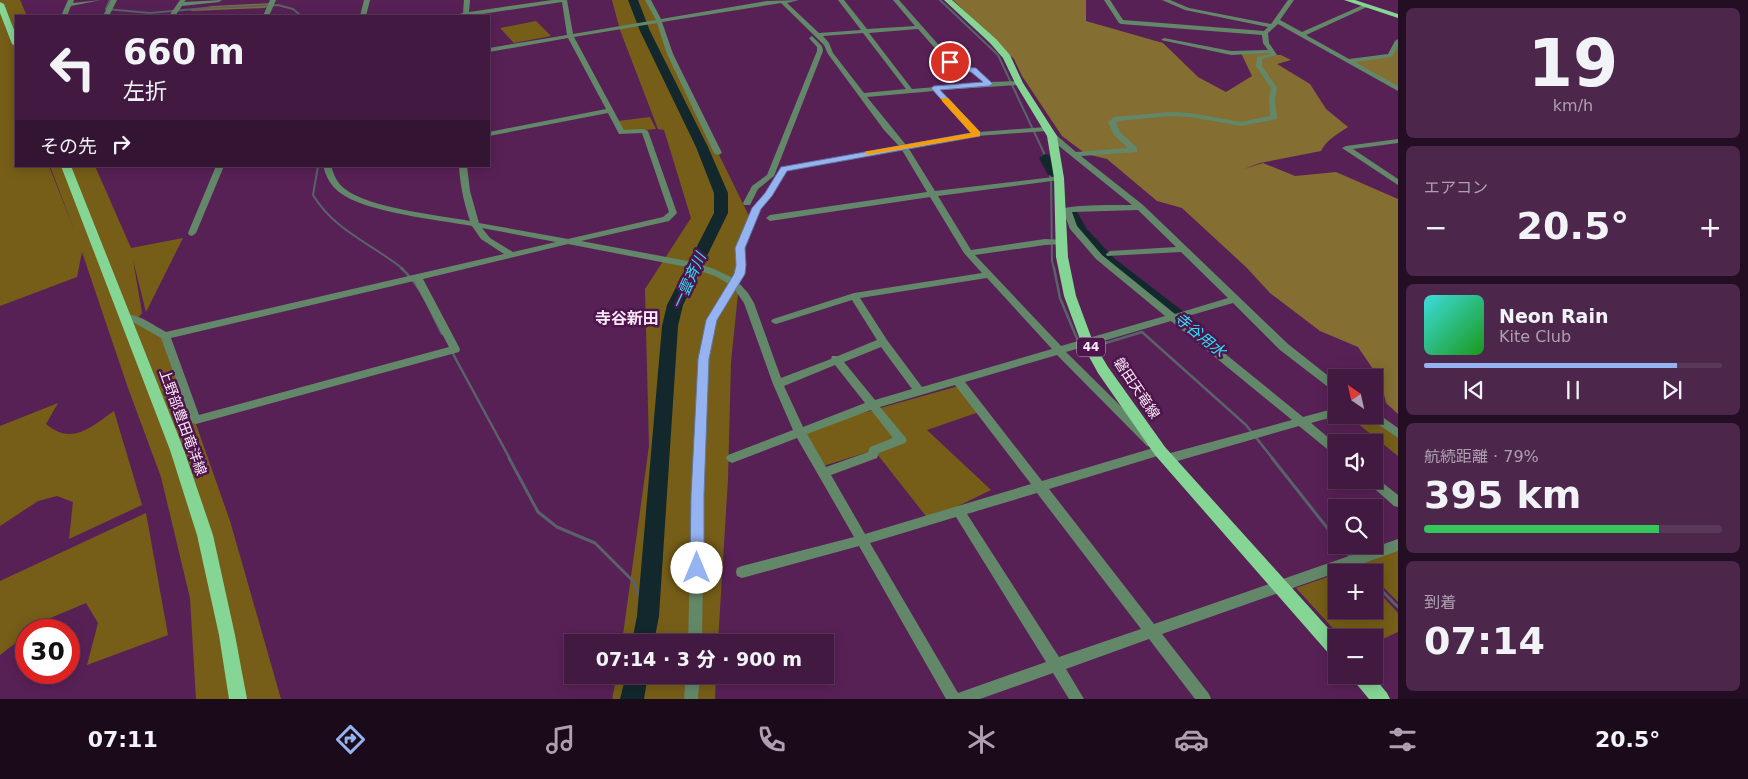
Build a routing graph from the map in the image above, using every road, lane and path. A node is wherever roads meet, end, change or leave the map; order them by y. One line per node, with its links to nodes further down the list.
1 (98, 0): 19 (street)
2 (114, 0): 24 (street)
3 (219, 0): 20 (street)
4 (273, 0): 26 (street)
5 (367, 0): 27 (street)
6 (466, 0): 28 (street)
7 (563, 0): 28 (street); 37 (street)
8 (648, 0): 30 (street)
9 (796, 0): 18 (street)
10 (841, 0): 33 (street)
11 (896, 0): 32 (street)
12 (948, 0): 44 (main road, 磐田天竜線 / 44)
13 (1107, 0): 34 (street)
14 (1164, 0): 31 (street)
15 (1288, 0): 31 (street)
16 (1348, 0): 22 (main road)
17 (766, 1): 18 (street); 30 (street)
18 (781, 1): 36 (street); 66 (street)
19 (70, 2): 23 (street)
20 (182, 2): 25 (street)
21 (0, 4): 40 (main road)
22 (1365, 6): 29 (main road); 35 (street)
23 (64, 15)
24 (106, 15)
25 (173, 15)
26 (266, 15)
27 (363, 15)
28 (466, 15)
29 (1398, 16)
30 (659, 21): 37 (street); 56 (street)
31 (1275, 23): 34 (street); 35 (street)
32 (919, 27): 33 (street); 45 (street)
33 (864, 31): 36 (street); 48 (street)
34 (1266, 34): 42 (street)
35 (1301, 34): 43 (street)
36 (817, 35): 49 (street)
37 (570, 36): 41 (street); 50 (street)
38 (1164, 40): 42 (street)
39 (1398, 41): 43 (street)
40 (15, 42)
41 (490, 50)
42 (1272, 52): 58 (street)
43 (1348, 61): 47 (street)
44 (1019, 83): 45 (street); 51 (main road, 磐田天竜線 / 44)
45 (989, 84): 46 (street)
46 (934, 88): 48 (street); 53 (street)
47 (1398, 89)
48 (910, 90): 49 (street)
49 (863, 95): 55 (street)
50 (610, 110): 52 (street); 72 (street)
51 (1049, 133): 53 (street); 57 (main road, 磐田天竜線 / 44); 58 (street)
52 (490, 134)
53 (977, 134): 55 (street)
54 (1398, 141): 64 (street)
55 (904, 147): 65 (street); 66 (street)
56 (718, 153)
57 (1056, 154): 58 (street); 63 (main road, 磐田天竜線 / 44)
58 (1078, 156): 67 (street)
59 (66, 167): 83 (main road, 上野部豊田竜洋線)
60 (220, 167): 71 (street)
61 (327, 167): 70 (street)
62 (463, 167): 70 (street)
63 (1059, 178): 65 (street); 68 (main road, 磐田天竜線 / 44)
64 (1398, 183)
65 (933, 194): 69 (street); 75 (street)
66 (752, 205): 80 (street)
67 (1140, 207): 68 (street); 74 (street)
68 (1064, 211): 73 (main road, 磐田天竜線 / 44); 84 (street)
69 (770, 218)
70 (476, 224): 72 (street); 76 (street)
71 (192, 233)
72 (568, 241): 76 (street); 80 (street)
73 (1061, 242): 75 (street); 88 (main road, 磐田天竜線 / 44)
74 (1184, 250): 77 (street); 82 (street)
75 (969, 253): 78 (street)
76 (510, 254): 79 (street)
77 (1110, 254)
78 (990, 275): 81 (street); 89 (street)
79 (417, 277): 86 (street); 86 (street)
80 (734, 283): 94 (street); 116 (street)
81 (854, 296): 85 (street); 87 (street)
82 (1236, 299): 84 (street); 93 (street)
83 (126, 317): 86 (street); 121 (main road, 上野部豊田竜洋線)
84 (1174, 318): 88 (street); 99 (street)
85 (776, 320)
86 (164, 336)
87 (883, 342): 90 (street); 96 (street)
88 (1088, 342): 89 (street); 95 (main road, 磐田天竜線 / 44)
89 (1060, 351): 91 (street); 92 (street)
90 (836, 360): 94 (street); 97 (street)
91 (1080, 372): 95 (street); 104 (street)
92 (958, 381): 96 (street); 107 (street)
93 (1328, 381)
94 (778, 384): 101 (street)
95 (1112, 384): 104 (main road, 磐田天竜線 / 44)
96 (920, 392): 97 (street)
97 (872, 405): 101 (street); 106 (street)
98 (1328, 414): 99 (street)
99 (1301, 421): 103 (street); 104 (street)
100 (1383, 423): 102 (street)
101 (799, 431): 105 (street); 106 (street)
102 (1398, 434)
103 (1328, 443)
104 (1164, 455): 107 (street); 114 (main road, 磐田天竜線 / 44)
105 (732, 458)
106 (823, 473): 111 (street)
107 (1041, 487): 110 (street); 115 (street)
108 (1383, 489): 109 (street)
109 (1398, 502)
110 (959, 511): 111 (street); 118 (street)
111 (862, 540): 113 (street); 123 (street)
112 (1398, 544): 114 (street)
113 (742, 572)
114 (1280, 587): 115 (street); 117 (main road, 磐田天竜線 / 44)
115 (1153, 632): 118 (street); 126 (street)
116 (695, 634)
117 (1328, 640)
118 (1056, 666): 124 (street); 125 (street)
119 (692, 684): 122 (street)
120 (1368, 684): 127 (main road)
121 (238, 699)
122 (691, 699)
123 (954, 699)
124 (960, 699)
125 (1077, 699)
126 (1204, 699)
127 (1381, 699)

